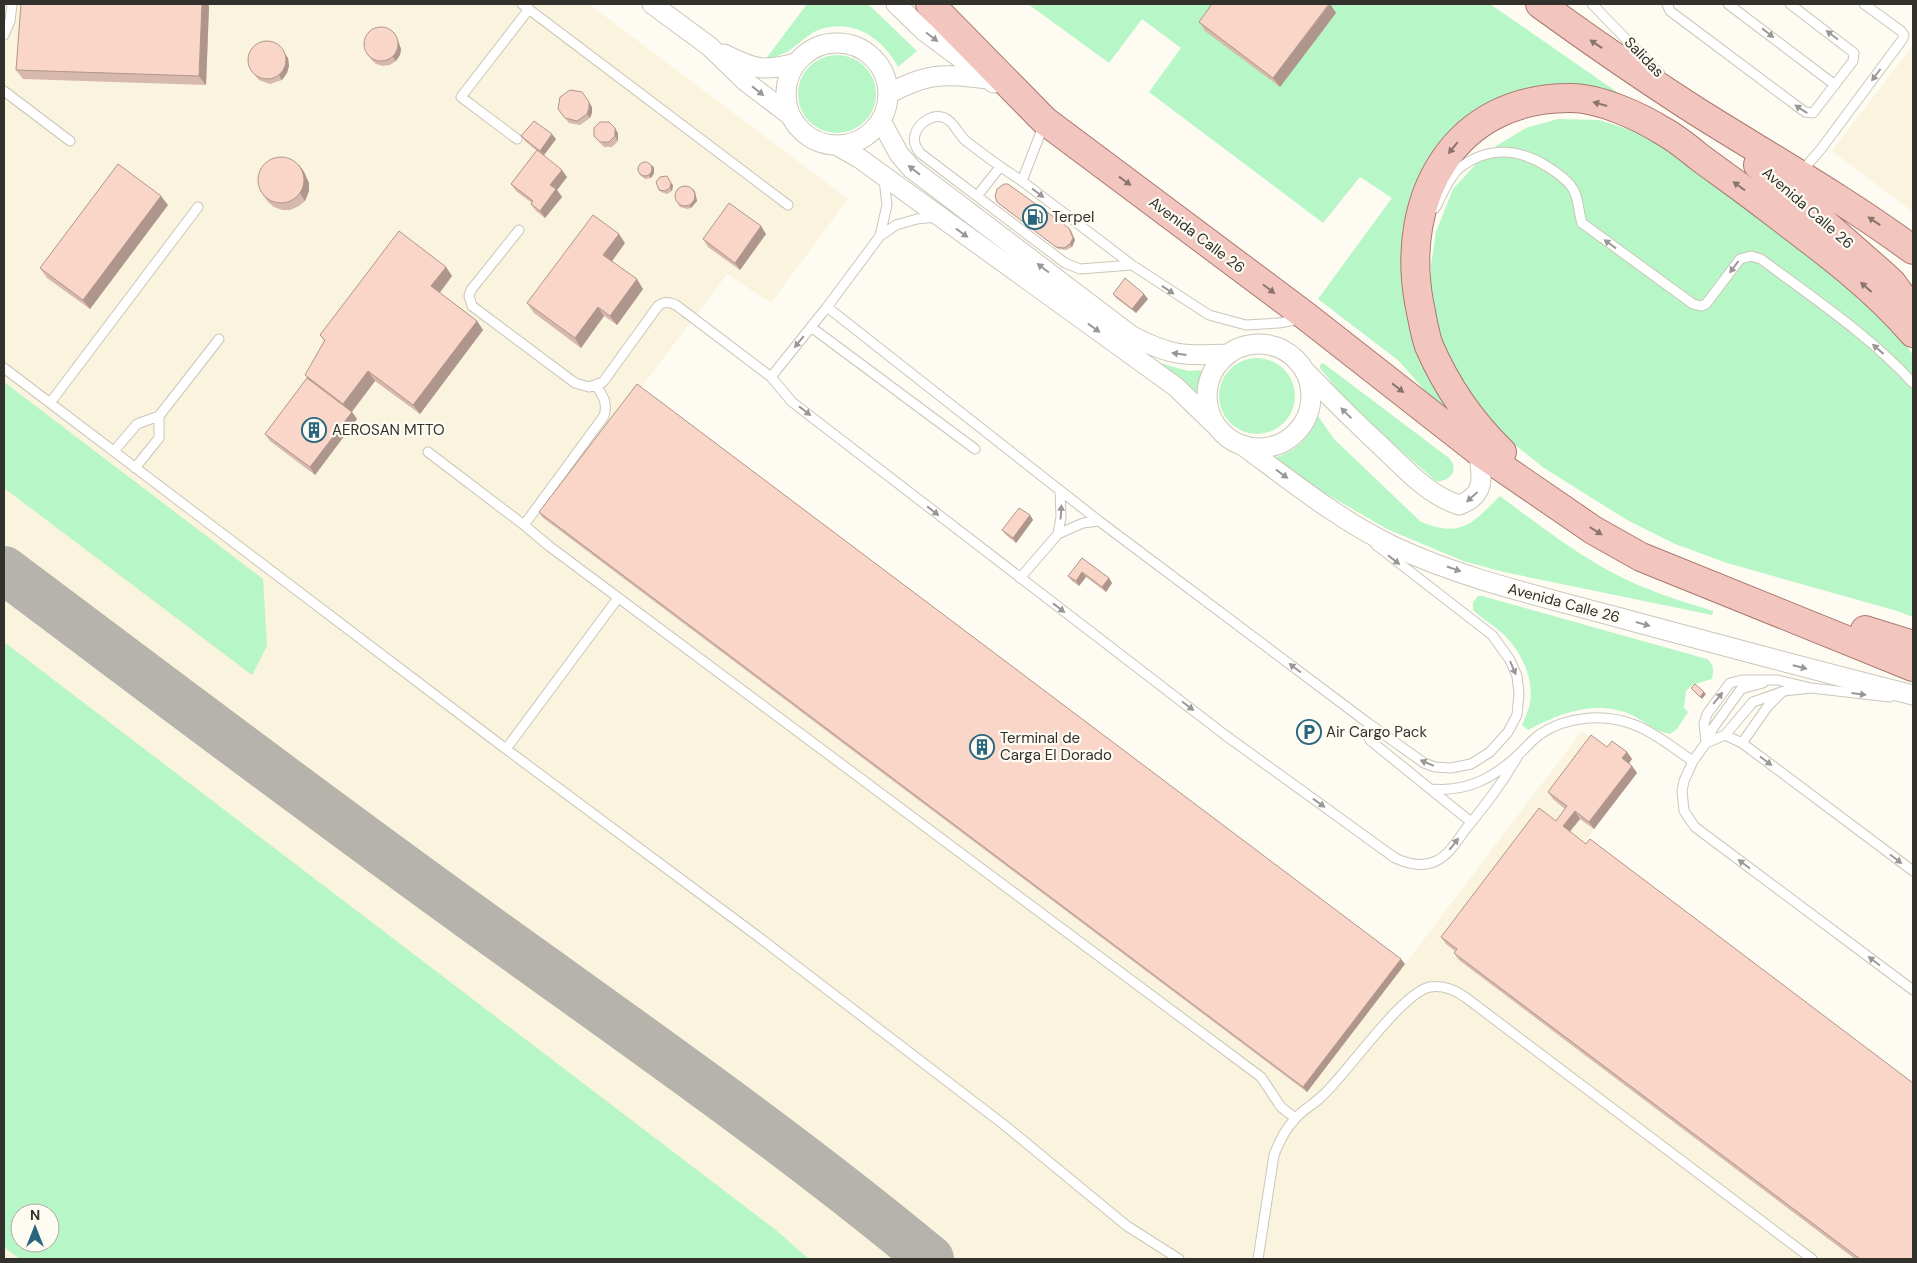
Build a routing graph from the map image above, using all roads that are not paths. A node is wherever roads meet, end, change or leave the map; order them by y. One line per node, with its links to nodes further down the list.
1 (12, 4): 13 (lane)
2 (652, 4): 14 (street)
3 (896, 4): 16 (street, one-way to 16)
4 (930, 4): 23 (main road, Avenida Calle 26)
5 (1540, 4): 20 (main road, Avenida Calle 26, one-way to 5)
6 (1592, 4): 20 (lane, Salidas)
7 (1658, 4): 12 (lane)
8 (1728, 4): 17 (lane, one-way to 17)
9 (1790, 4): 17 (lane, one-way to 9)
10 (1864, 4): 28 (lane, one-way to 28)
11 (526, 7): 24 (lane); 32 (lane)
12 (1669, 8): 17 (lane, one-way to 12)
13 (4, 35)
14 (709, 46): 15 (street); 21 (street, one-way to 21)
15 (796, 63): 19 (street); 21 (street)
16 (989, 80): 19 (street); 23 (street)
17 (1835, 85)
18 (4, 91): 25 (lane)
19 (888, 94): 22 (street)
20 (1695, 110): 28 (main road, Avenida Calle 26); 41 (main road, Avenida Calle 26)
21 (790, 116): 26 (street)
22 (881, 121): 26 (street); 46 (street, one-way to 22)
23 (1045, 121): 30 (lane); 42 (main road, Avenida Calle 26, one-way to 42)
24 (517, 139)
25 (70, 141)
26 (836, 145): 29 (street)
27 (1000, 167): 30 (lane); 31 (lane); 31 (lane)
28 (1799, 174): 37 (main road, Avenida Calle 26, one-way to 28)
29 (884, 176): 34 (street); 36 (lane)
30 (1022, 181): 39 (lane, one-way to 39)
31 (977, 196): 39 (lane)
32 (788, 205)
33 (198, 208): 52 (lane)
34 (940, 217): 36 (lane); 54 (street, one-way to 54)
35 (519, 230): 51 (lane)
36 (877, 238): 40 (lane)
37 (1913, 250)
38 (1415, 258): 44 (main road, one-way to 38); 50 (lane, one-way to 38); 62 (main road)
39 (1132, 266): 42 (lane, one-way to 42)
40 (827, 307): 43 (lane); 61 (lane)
41 (1913, 313)
42 (1307, 317): 59 (main road, Avenida Calle 26, one-way to 59)
43 (810, 327): 49 (lane, one-way to 49); 56 (lane)
44 (1913, 333)
45 (219, 339): 53 (lane)
46 (1227, 354): 48 (street); 54 (street)
47 (4, 368): 52 (lane)
48 (1305, 371): 55 (street); 59 (street, one-way to 48)
49 (771, 377): 51 (lane); 67 (lane, one-way to 67)
50 (1913, 383)
51 (596, 385): 65 (lane)
52 (50, 403): 57 (lane)
53 (159, 416): 57 (lane); 60 (lane)
54 (1214, 424): 55 (street)
55 (1242, 445): 63 (street, Avenida Calle 26, one-way to 63)
56 (975, 449)
57 (114, 451): 60 (lane)
58 (428, 452): 65 (lane)
59 (1478, 452): 62 (main road, Avenida Calle 26)
60 (135, 468): 81 (lane)
61 (1060, 490): 64 (lane); 66 (lane, one-way to 61)
62 (1555, 505): 68 (main road, Avenida Calle 26, one-way to 68)
63 (1328, 508): 75 (street, Avenida Calle 26, one-way to 75); 77 (lane, one-way to 77)
64 (1099, 521): 66 (lane); 77 (lane, one-way to 64)
65 (524, 525): 69 (lane)
66 (1058, 534): 67 (lane)
67 (1020, 578): 85 (lane, one-way to 85)
68 (1694, 578): 70 (main road, Avenida Calle 26); 71 (main road, Avenida Calle 26)
69 (618, 598): 81 (lane); 88 (lane)
70 (1913, 645)
71 (1913, 667)
72 (1778, 680): 73 (lane); 79 (lane); 79 (lane, one-way to 72)
73 (1811, 688): 74 (lane); 76 (lane, one-way to 76)
74 (1784, 691): 78 (lane); 80 (lane)
75 (1913, 695)
76 (1913, 700)
77 (1368, 723): 84 (lane)
78 (1725, 735): 79 (lane); 80 (lane)
79 (1706, 743): 83 (lane)
80 (1742, 743): 86 (lane, one-way to 86)
81 (506, 749): 89 (lane)
82 (1519, 754): 83 (lane); 84 (lane); 85 (lane)
83 (1693, 761): 87 (lane, one-way to 83)
84 (1431, 789): 85 (lane)
85 (1472, 822)
86 (1913, 871)
87 (1913, 990)
88 (1295, 1118): 90 (lane); 91 (lane)
89 (1179, 1259)
90 (1258, 1259)
91 (1812, 1259)

